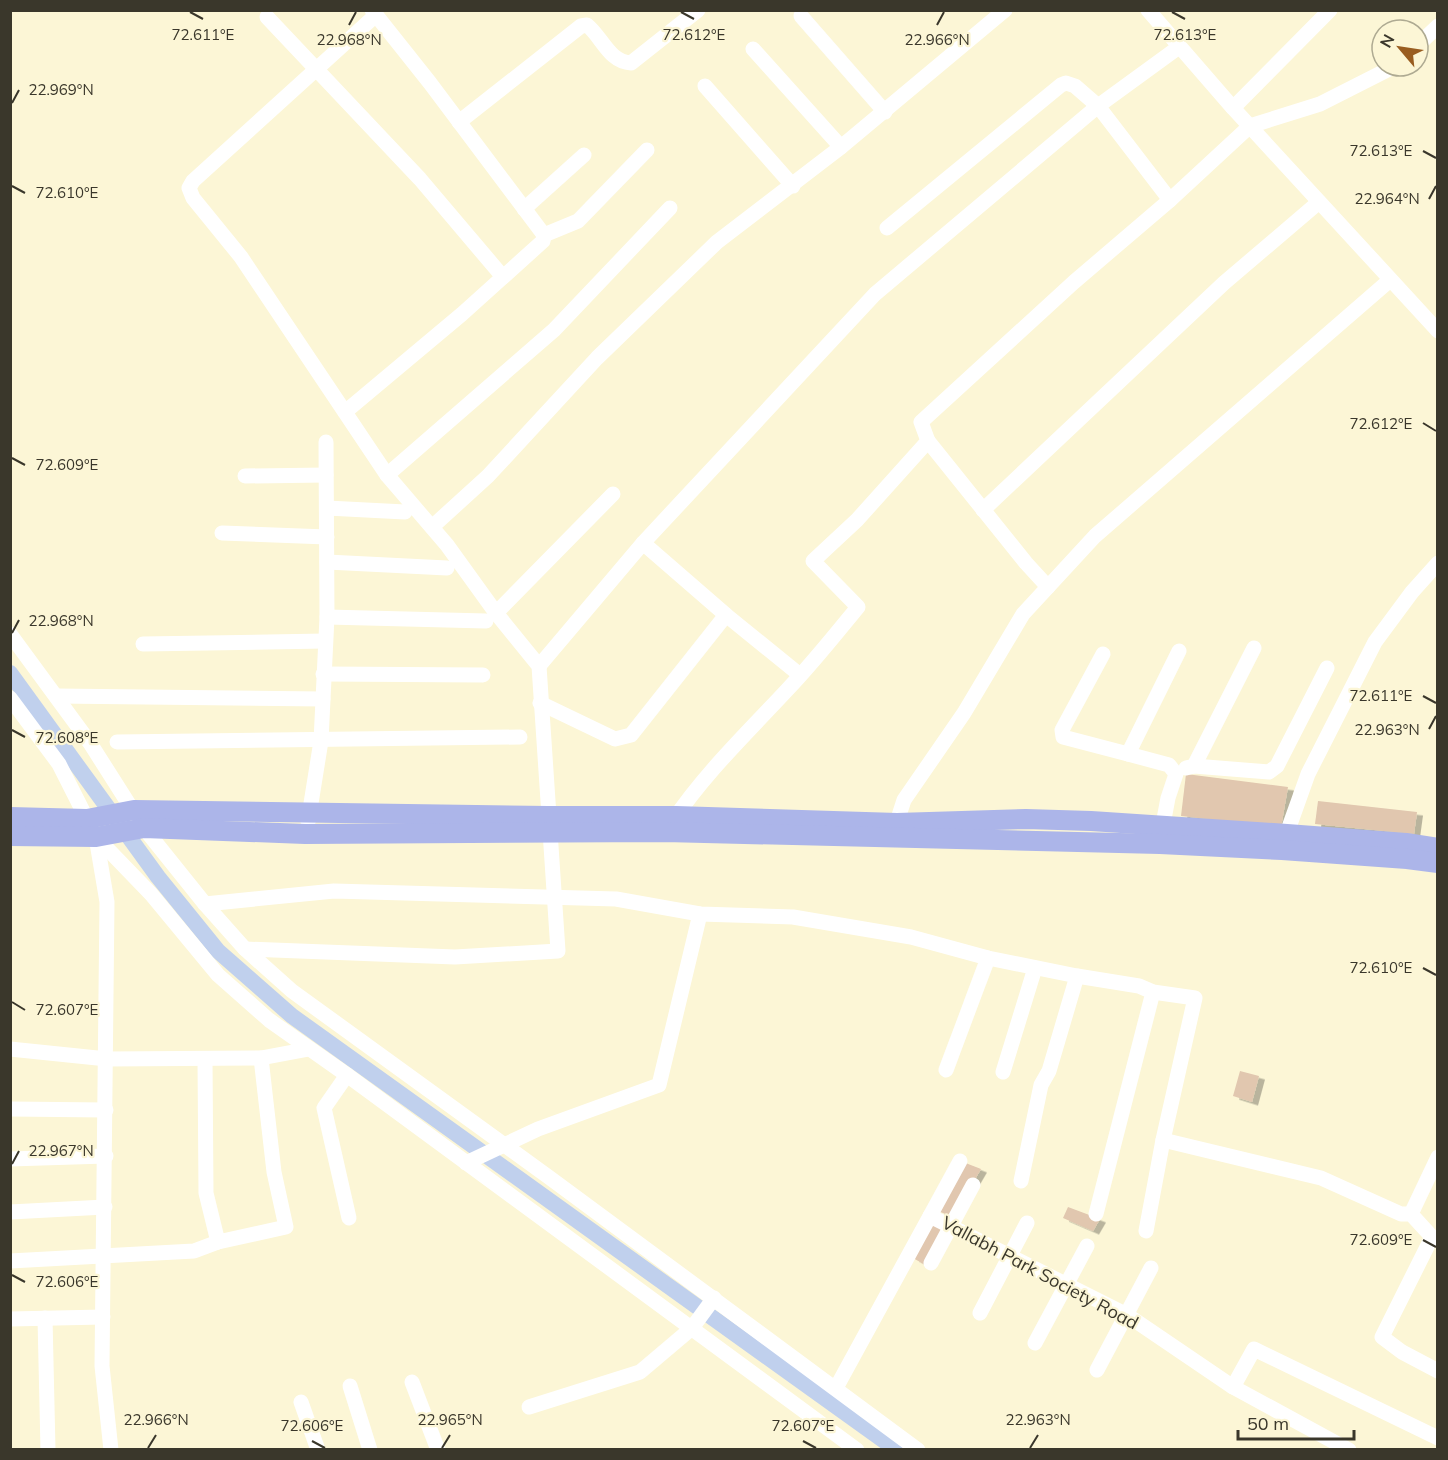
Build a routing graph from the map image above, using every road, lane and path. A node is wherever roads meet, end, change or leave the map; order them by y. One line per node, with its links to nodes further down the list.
1 (698, 10): 16 (street)
2 (1005, 10): 15 (street)
3 (1148, 10): 8 (street)
4 (1330, 10): 14 (street)
5 (374, 13): 10 (street); 16 (street)
6 (801, 16): 15 (street)
7 (267, 17): 10 (street)
8 (1179, 46): 13 (street); 14 (street)
9 (753, 49): 18 (street)
10 (315, 68): 28 (street); 31 (street)
11 (1371, 78): 17 (street)
12 (705, 86): 21 (street)
13 (1098, 106): 22 (street); 26 (street); 44 (street)
14 (1233, 108): 17 (street)
15 (885, 112): 18 (street)
16 (459, 122): 25 (street)
17 (1250, 126): 22 (street); 23 (street)
18 (841, 147): 21 (street)
19 (647, 150): 27 (street)
20 (584, 155): 25 (street)
21 (793, 186): 41 (street)
22 (1170, 200): 32 (street)
23 (1319, 202): 29 (street); 39 (street)
24 (670, 208): 34 (street)
25 (524, 209): 27 (street)
26 (887, 228)
27 (544, 235): 28 (street)
28 (504, 277): 31 (street)
29 (1390, 280): 30 (street); 48 (street)
30 (1436, 326)
31 (345, 412): 34 (street)
32 (928, 441): 39 (street); 62 (street)
33 (326, 442): 36 (street)
34 (387, 475): 41 (street)
35 (245, 476): 36 (street)
36 (327, 476): 38 (street)
37 (613, 494): 51 (street)
38 (327, 508): 40 (street); 43 (street)
39 (983, 510): 48 (street)
40 (405, 512)
41 (432, 527): 51 (street)
42 (222, 533): 43 (street)
43 (327, 537): 45 (street)
44 (643, 543): 49 (street); 58 (street)
45 (327, 562): 47 (street); 50 (street)
46 (1437, 563): 86 (street)
47 (447, 568)
48 (1048, 587): 80 (street)
49 (726, 615): 62 (street); 66 (street)
50 (327, 616): 51 (street); 53 (street)
51 (491, 617): 58 (street)
52 (10, 634): 63 (street)
53 (326, 641): 54 (street); 60 (street)
54 (143, 644)
55 (1254, 648): 71 (street)
56 (1179, 651): 70 (street)
57 (1103, 654): 70 (street)
58 (539, 666): 66 (street)
59 (1327, 669): 71 (street)
60 (323, 674): 61 (street); 65 (street)
61 (483, 675)
62 (800, 675): 75 (street)
63 (56, 696): 65 (street); 73 (street)
64 (10, 698): 77 (street)
65 (322, 699): 68 (street)
66 (540, 703): 78 (street)
67 (520, 737): 68 (street)
68 (321, 741): 69 (street); 74 (street)
69 (117, 742)
70 (1128, 754): 72 (street)
71 (1194, 766): 72 (street)
72 (1176, 774): 83 (street)
73 (134, 810): 74 (main road); 77 (main road); 79 (street)
74 (309, 812): 78 (main road); 82 (street)
75 (676, 816): 78 (main road); 80 (main road); 81 (street)
76 (10, 817): 77 (main road)
77 (95, 817): 85 (street)
78 (548, 824): 81 (main road); 82 (main road); 89 (street)
79 (144, 828): 82 (main road); 85 (main road); 90 (street)
80 (895, 830): 81 (main road); 83 (main road)
81 (665, 832)
82 (305, 834)
83 (1161, 835): 86 (main road)
84 (10, 836): 85 (main road)
85 (103, 836): 98 (street); 100 (street)
86 (1284, 842): 87 (main road); 88 (main road)
87 (1437, 848)
88 (1437, 863)
89 (553, 896): 90 (street); 91 (street); 92 (street)
90 (206, 904): 92 (street)
91 (700, 914): 93 (street); 108 (street)
92 (245, 948): 108 (street)
93 (988, 958): 94 (street); 102 (street)
94 (1035, 968): 95 (street); 103 (street)
95 (1077, 976): 96 (street); 114 (street)
96 (1153, 992): 107 (street); 118 (street)
97 (10, 1049): 100 (street)
98 (309, 1049): 99 (street); 104 (street)
99 (261, 1058): 101 (street); 125 (street)
100 (106, 1059): 101 (street); 106 (street)
101 (206, 1060): 125 (street)
102 (946, 1070)
103 (1004, 1072)
104 (347, 1075): 113 (street); 121 (street)
105 (10, 1109): 106 (street)
106 (106, 1110): 109 (street)
107 (1163, 1140): 119 (street); 124 (street)
108 (505, 1146): 113 (street); 133 (street)
109 (106, 1156): 111 (street); 116 (street)
110 (1437, 1157): 119 (street)
111 (10, 1159)
112 (960, 1161): 120 (street)
113 (466, 1163): 139 (street)
114 (1021, 1181)
115 (973, 1185): 123 (street)
116 (105, 1207): 117 (street); 127 (street)
117 (10, 1212)
118 (1096, 1214)
119 (1411, 1214): 142 (street)
120 (930, 1216): 123 (street, Vallabh Park Society Road); 146 (street, Vallabh Park Society Road)
121 (349, 1218)
122 (1027, 1223): 128 (street)
123 (951, 1226): 128 (street, Vallabh Park Society Road); 130 (street)
124 (1146, 1230)
125 (218, 1242): 127 (street)
126 (1087, 1246): 132 (street)
127 (104, 1256): 129 (street); 136 (street)
128 (1010, 1257): 132 (street, Vallabh Park Society Road); 134 (street)
129 (10, 1261)
130 (931, 1263)
131 (1151, 1268): 135 (street)
132 (1066, 1285): 135 (street, Vallabh Park Society Road); 140 (street)
133 (713, 1298): 139 (street); 146 (street)
134 (980, 1313)
135 (1126, 1315): 141 (street); 145 (street, Vallabh Park Society Road)
136 (103, 1317): 137 (street); 151 (street)
137 (45, 1318): 138 (street); 150 (street)
138 (10, 1319)
139 (692, 1328): 148 (street); 155 (street)
140 (1035, 1343)
141 (1097, 1370)
142 (1437, 1371)
143 (412, 1382): 154 (street)
144 (350, 1386): 153 (street)
145 (1233, 1386): 149 (street); 157 (street, Vallabh Park Society Road)
146 (836, 1388): 156 (street)
147 (301, 1402): 152 (street)
148 (529, 1407)
149 (1437, 1438)
150 (48, 1449)
151 (111, 1449)
152 (318, 1449)
153 (370, 1449)
154 (438, 1449)
155 (857, 1449)
156 (918, 1449)
157 (1349, 1449)

